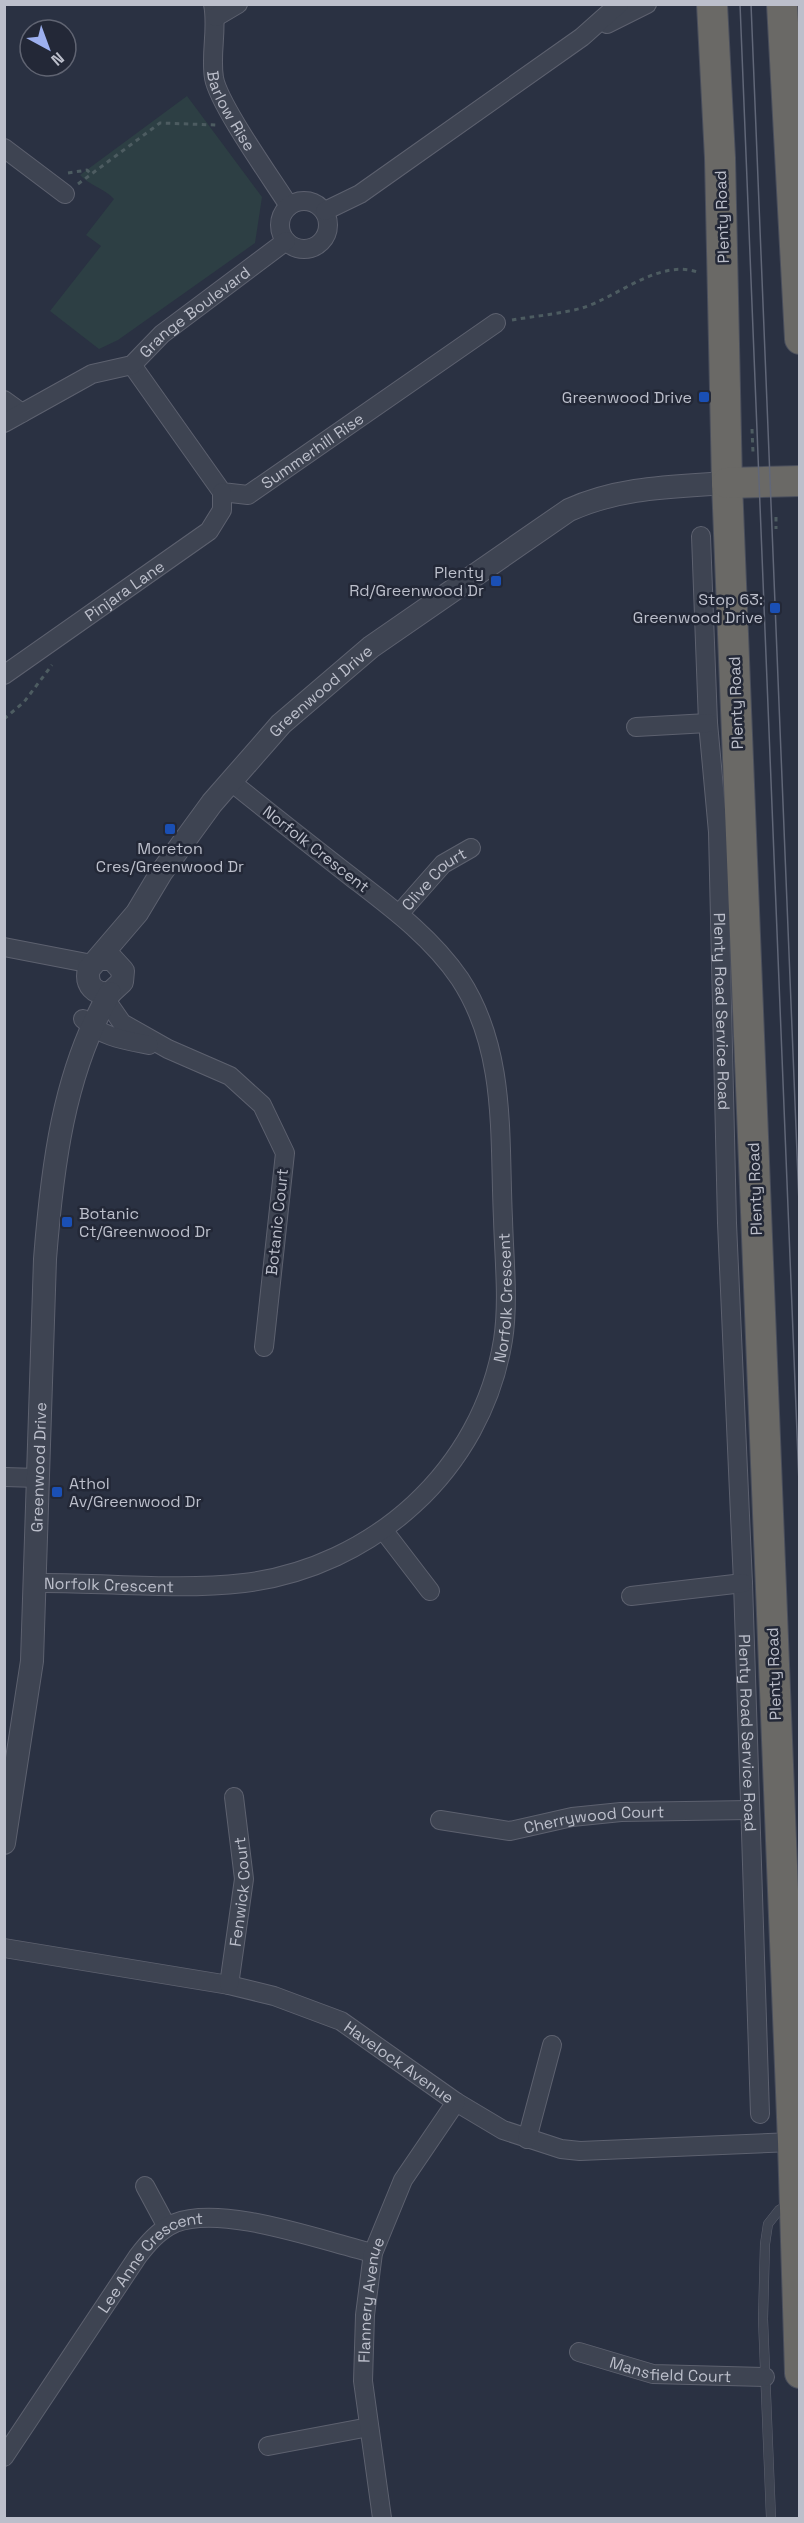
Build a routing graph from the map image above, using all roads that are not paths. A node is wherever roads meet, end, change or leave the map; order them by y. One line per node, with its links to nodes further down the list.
1 (238, 4): 6 (street)
2 (619, 4): 7 (street)
3 (647, 4): 7 (street)
4 (712, 4): 20 (highway, Plenty Road)
5 (782, 4): 14 (highway)
6 (215, 11): 10 (street, Barlow Rise)
7 (582, 37): 11 (street)
8 (4, 148): 9 (street)
9 (65, 194)
10 (289, 206): 11 (street); 12 (street)
11 (325, 211): 12 (street)
12 (286, 241): 15 (street, Grange Boulevard)
13 (496, 323): 21 (street, Summerhill Rise)
14 (800, 339)
15 (132, 365): 17 (street, Grange Boulevard); 21 (street)
16 (4, 400): 17 (street)
17 (22, 413): 18 (street, Grange Boulevard)
18 (4, 423)
19 (800, 481): 20 (highway)
20 (727, 483): 23 (highway, Plenty Road); 28 (street, Greenwood Drive)
21 (222, 492): 25 (street, Pinjara Lane)
22 (701, 536): 24 (street, Plenty Road Service Road)
23 (731, 584): 24 (street); 36 (highway, Plenty Road)
24 (704, 613): 26 (street, Plenty Road Service Road)
25 (4, 675)
26 (708, 723): 27 (street); 36 (street, Plenty Road Service Road)
27 (636, 727)
28 (230, 781): 30 (street, Norfolk Crescent); 32 (street, Greenwood Drive)
29 (471, 848): 30 (street, Clive Court)
30 (399, 914): 39 (street, Norfolk Crescent)
31 (4, 947): 32 (street)
32 (101, 979): 33 (street, Greenwood Drive); 34 (street, Botanic Court)
33 (88, 1024): 34 (street, Botanic Court); 38 (street, Greenwood Drive)
34 (168, 1049): 35 (street, Botanic Court)
35 (264, 1347)
36 (750, 1406): 41 (street, Plenty Road Service Road); 48 (highway, Plenty Road)
37 (4, 1477): 38 (street)
38 (38, 1478): 40 (street, Greenwood Drive)
39 (384, 1531): 40 (street, Norfolk Crescent); 42 (street)
40 (35, 1583): 47 (street, Greenwood Drive)
41 (743, 1583): 43 (street); 45 (street, Plenty Road Service Road)
42 (430, 1591)
43 (631, 1596)
44 (234, 1797): 50 (street, Fenwick Court)
45 (749, 1810): 46 (street, Cherrywood Court); 52 (street, Plenty Road Service Road)
46 (440, 1820)
47 (4, 1843)
48 (794, 1927): 53 (highway, Plenty Road)
49 (4, 1948): 50 (street, Havelock Avenue)
50 (230, 1985): 54 (street, Havelock Avenue)
51 (552, 2045): 56 (street)
52 (759, 2059): 53 (street); 55 (street, Plenty Road Service Road)
53 (790, 2085): 57 (highway, Plenty Road)
54 (456, 2102): 56 (street, Havelock Avenue); 61 (street, Flannery Avenue)
55 (760, 2114)
56 (527, 2139): 57 (street, Havelock Avenue)
57 (793, 2142): 59 (highway, Plenty Road)
58 (145, 2186): 60 (street)
59 (794, 2202): 63 (highway, Plenty Road); 64 (lane)
60 (166, 2227): 61 (street, Lee Anne Crescent); 67 (street, Lee Anne Crescent)
61 (373, 2253): 65 (street, Flannery Avenue)
62 (579, 2352): 64 (street, Mansfield Court)
63 (800, 2373)
64 (765, 2377): 69 (lane)
65 (369, 2427): 66 (street); 68 (street, Flannery Avenue)
66 (268, 2446)
67 (4, 2457)
68 (382, 2518)
69 (771, 2518)

